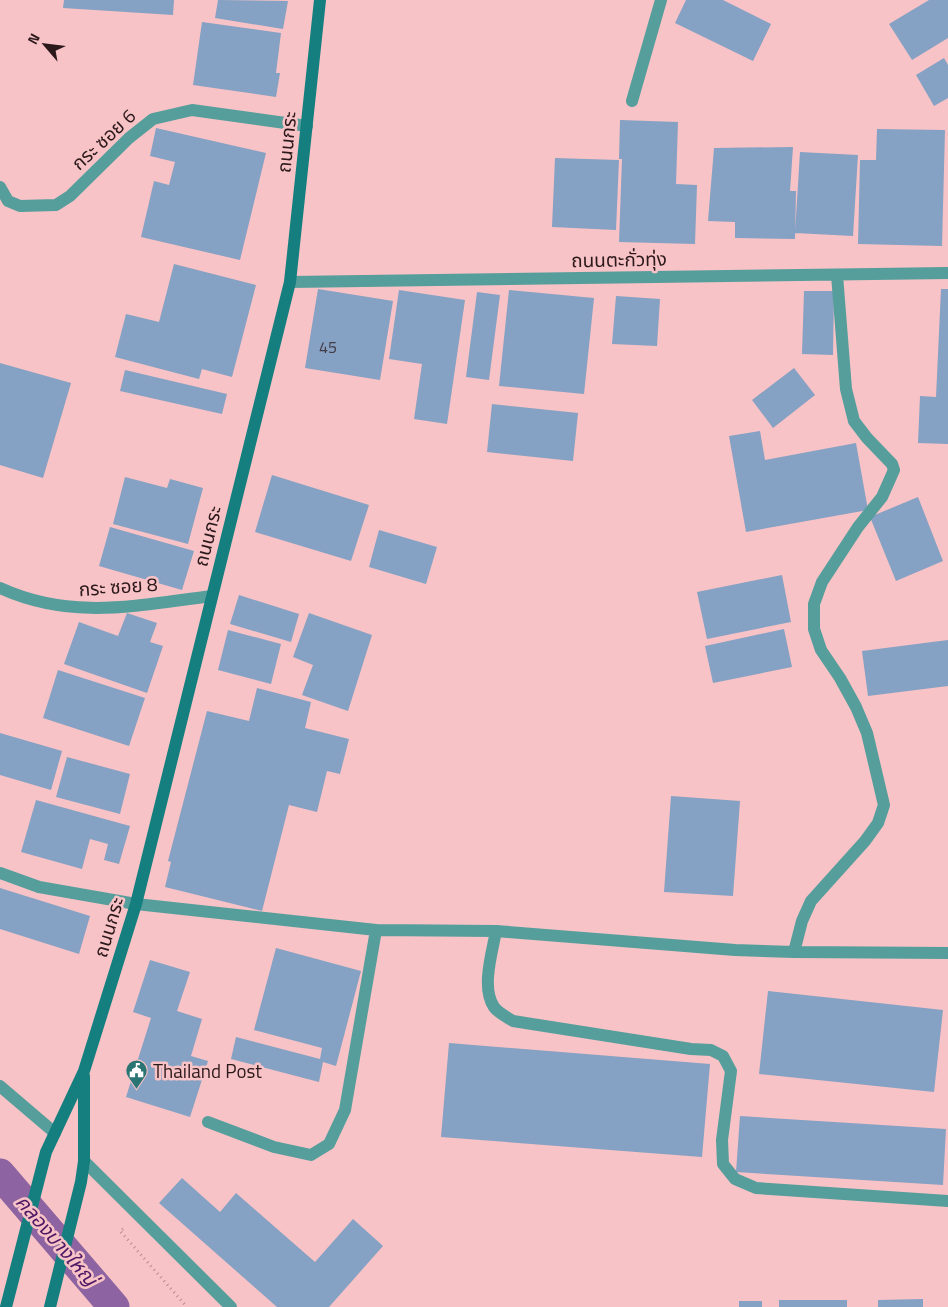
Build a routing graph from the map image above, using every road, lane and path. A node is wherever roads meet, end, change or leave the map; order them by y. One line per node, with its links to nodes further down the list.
1 (320, 0): 4 (main road, ถนนกระ)
2 (662, 0): 3 (street)
3 (632, 101)
4 (307, 126): 5 (street, กระ ซอย 6); 8 (main road, ถนนกระ)
5 (0, 186)
6 (948, 273): 7 (street, ถนนตะกั่วทุ่ง)
7 (837, 274): 8 (street, ถนนตะกั่วทุ่ง); 15 (street)
8 (290, 282): 10 (main road, ถนนกระ)
9 (0, 588): 10 (street, กระ ซอย 8)
10 (212, 596): 12 (main road, ถนนกระ)
11 (0, 874): 12 (street)
12 (136, 904): 13 (street); 17 (main road, ถนนกระ)
13 (376, 930): 14 (street); 19 (street)
14 (496, 931): 15 (street); 22 (street)
15 (794, 952): 16 (street)
16 (948, 952)
17 (84, 1071): 20 (main road, ถนนกระ); 21 (main road, ถนนกระ)
18 (0, 1086): 20 (street)
19 (208, 1122)
20 (55, 1133): 25 (main road, ถนนกระ)
21 (84, 1161): 24 (main road, ถนนกระ); 27 (street)
22 (948, 1200)
23 (120, 1231): 26 (path)
24 (51, 1306)
25 (6, 1307)
26 (187, 1307)
27 (231, 1307)

